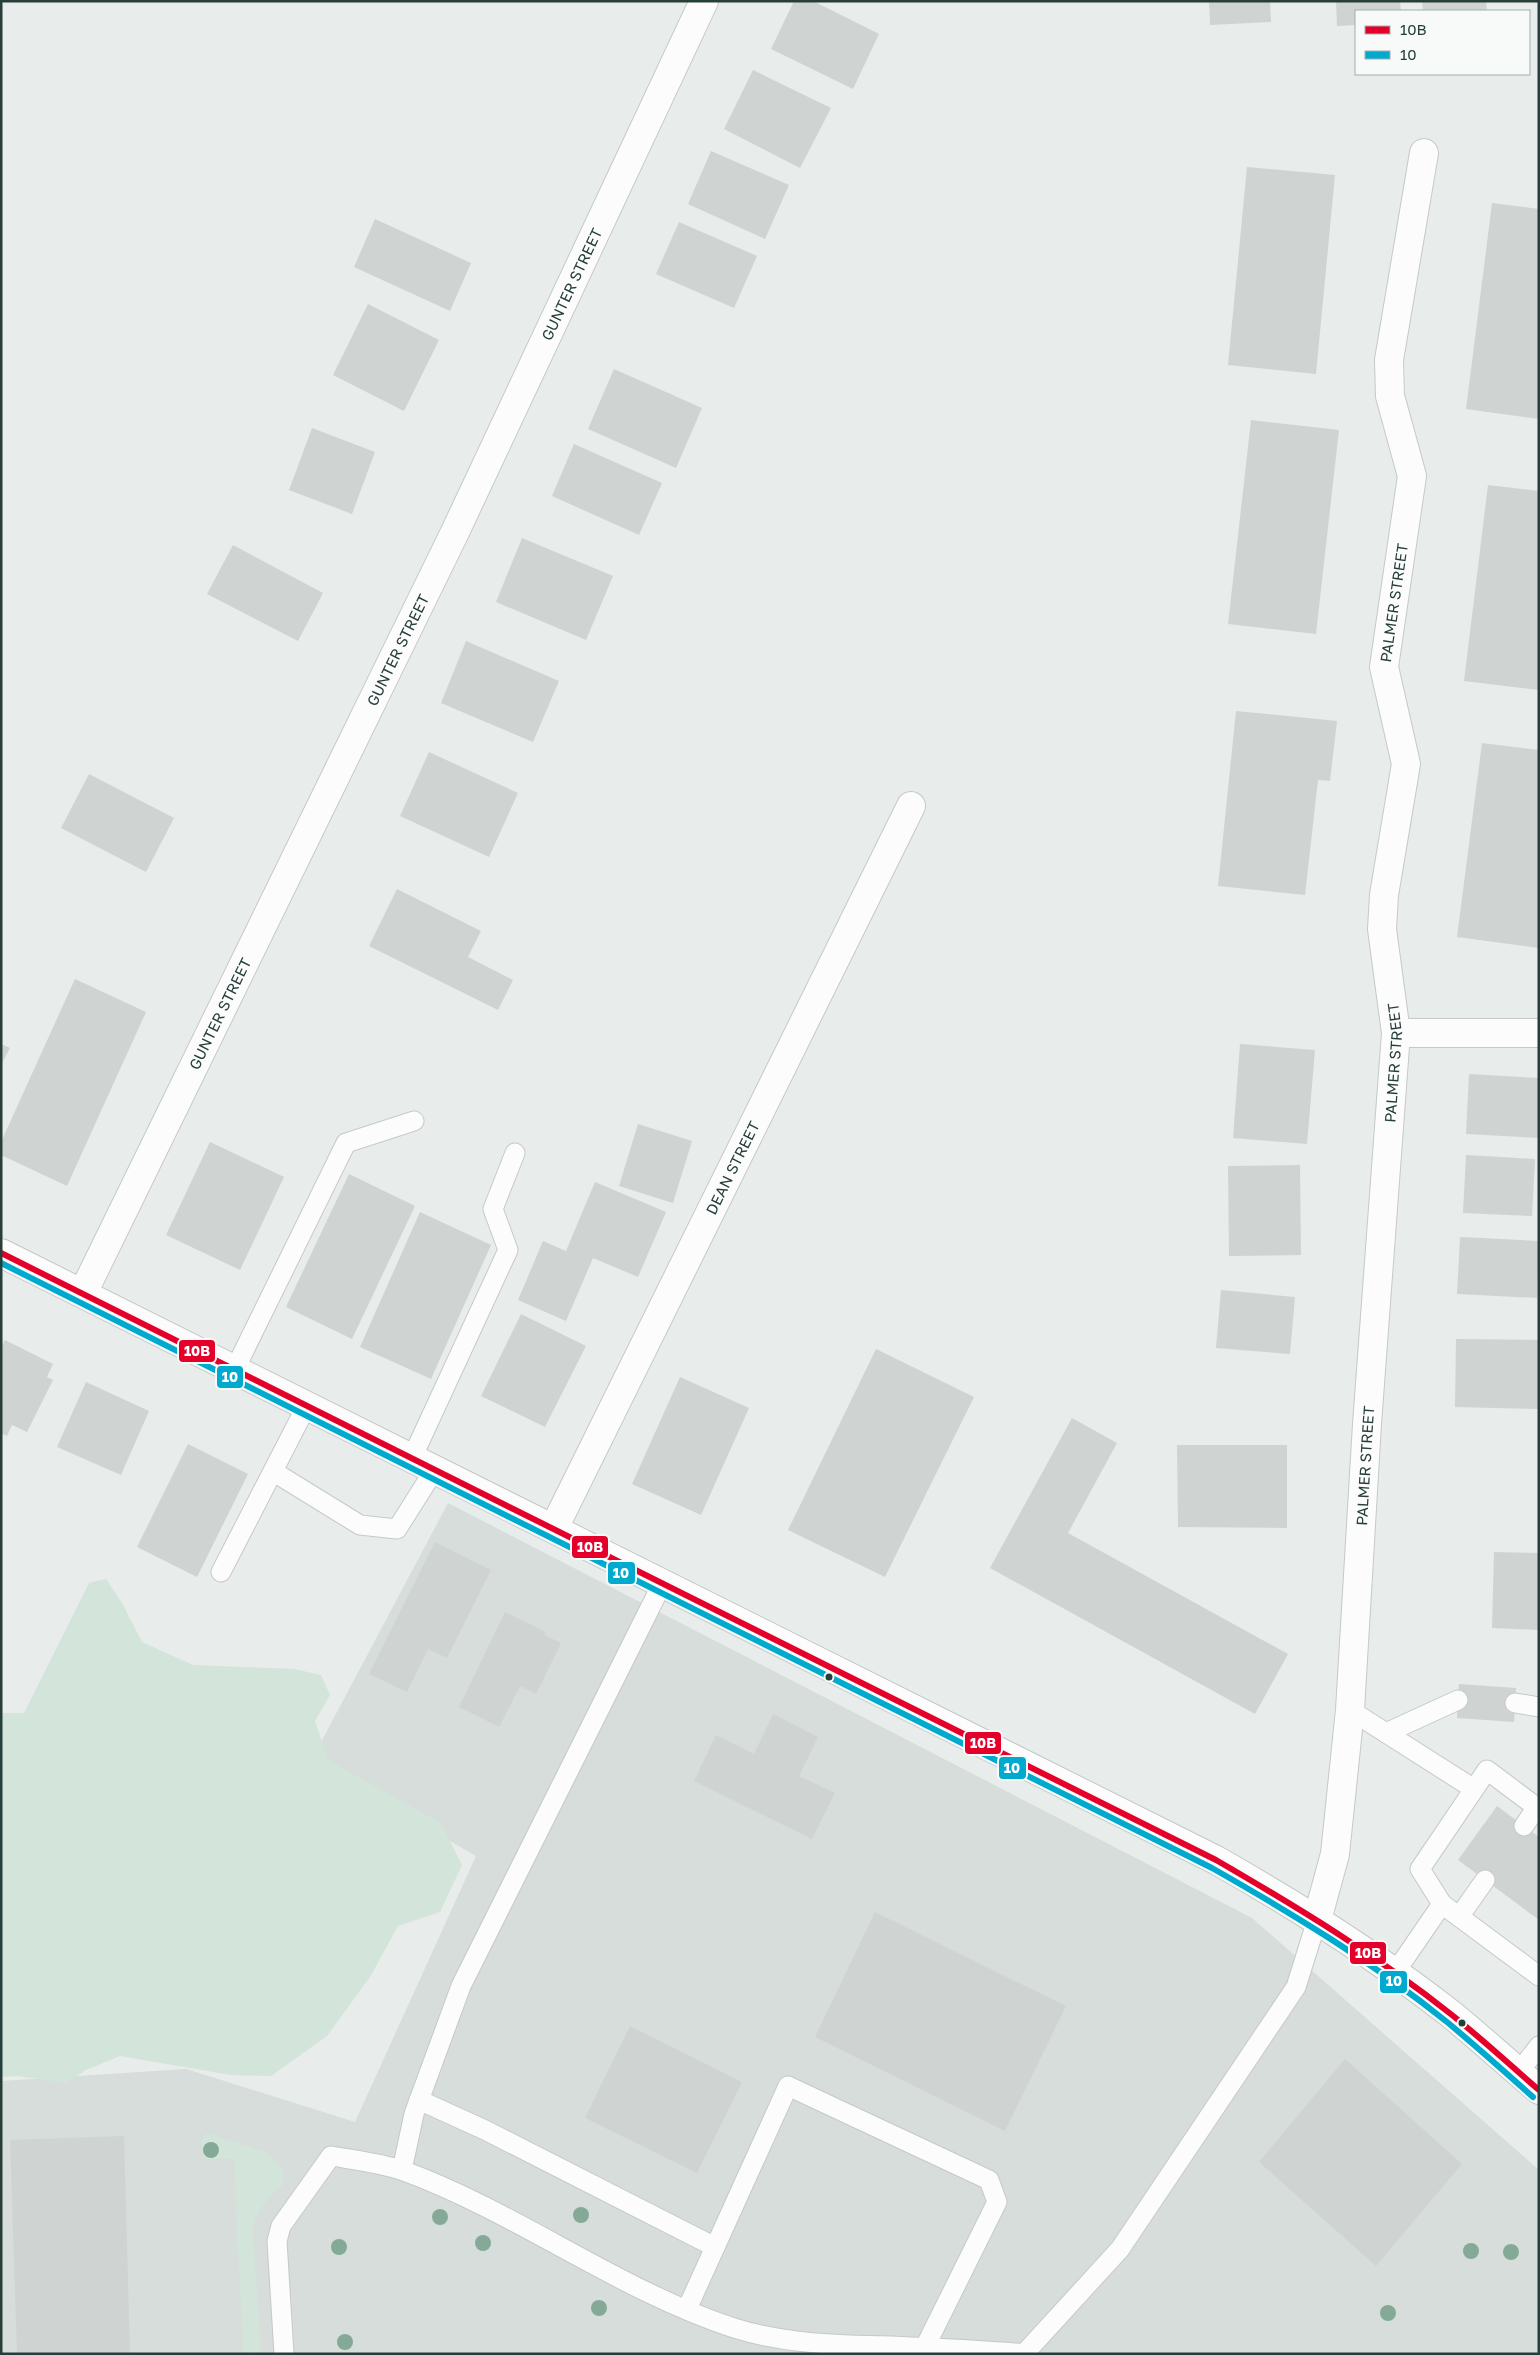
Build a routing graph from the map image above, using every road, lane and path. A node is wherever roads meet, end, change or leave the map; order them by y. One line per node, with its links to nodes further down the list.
1 (704, 1): 9 (street, GUNTER STREET)
2 (1424, 153): 4 (street, PALMER STREET)
3 (911, 806): 14 (street, DEAN STREET)
4 (1396, 1033): 5 (street); 20 (street, PALMER STREET)
5 (1539, 1033)
6 (414, 1121): 10 (lane)
7 (515, 1153): 12 (lane)
8 (1, 1253): 9 (street)
9 (83, 1293): 10 (street)
10 (235, 1369): 11 (street)
11 (307, 1405): 12 (street); 13 (lane)
12 (423, 1463): 13 (lane); 14 (street)
13 (274, 1472): 15 (lane)
14 (554, 1528): 16 (street)
15 (221, 1572)
16 (662, 1584): 28 (street); 33 (lane)
17 (1458, 1700): 21 (lane)
18 (1515, 1703): 19 (lane)
19 (1539, 1707)
20 (1350, 1710): 21 (lane); 28 (street, PALMER STREET)
21 (1386, 1733): 22 (lane)
22 (1474, 1789): 23 (lane); 26 (lane)
23 (1538, 1808): 24 (lane)
24 (1524, 1826)
25 (1485, 1880): 27 (lane)
26 (1442, 1904): 27 (lane); 29 (lane)
27 (1459, 1917): 30 (lane)
28 (1317, 1920): 29 (street); 39 (lane)
29 (1394, 1974): 32 (street)
30 (1539, 1976)
31 (1539, 2046): 32 (lane)
32 (1529, 2081)
33 (420, 2100): 34 (lane); 35 (lane)
34 (402, 2170): 36 (lane); 38 (lane)
35 (715, 2247): 36 (lane); 37 (lane)
36 (687, 2309): 37 (lane)
37 (925, 2348): 39 (lane)
38 (284, 2354)
39 (1025, 2354)

